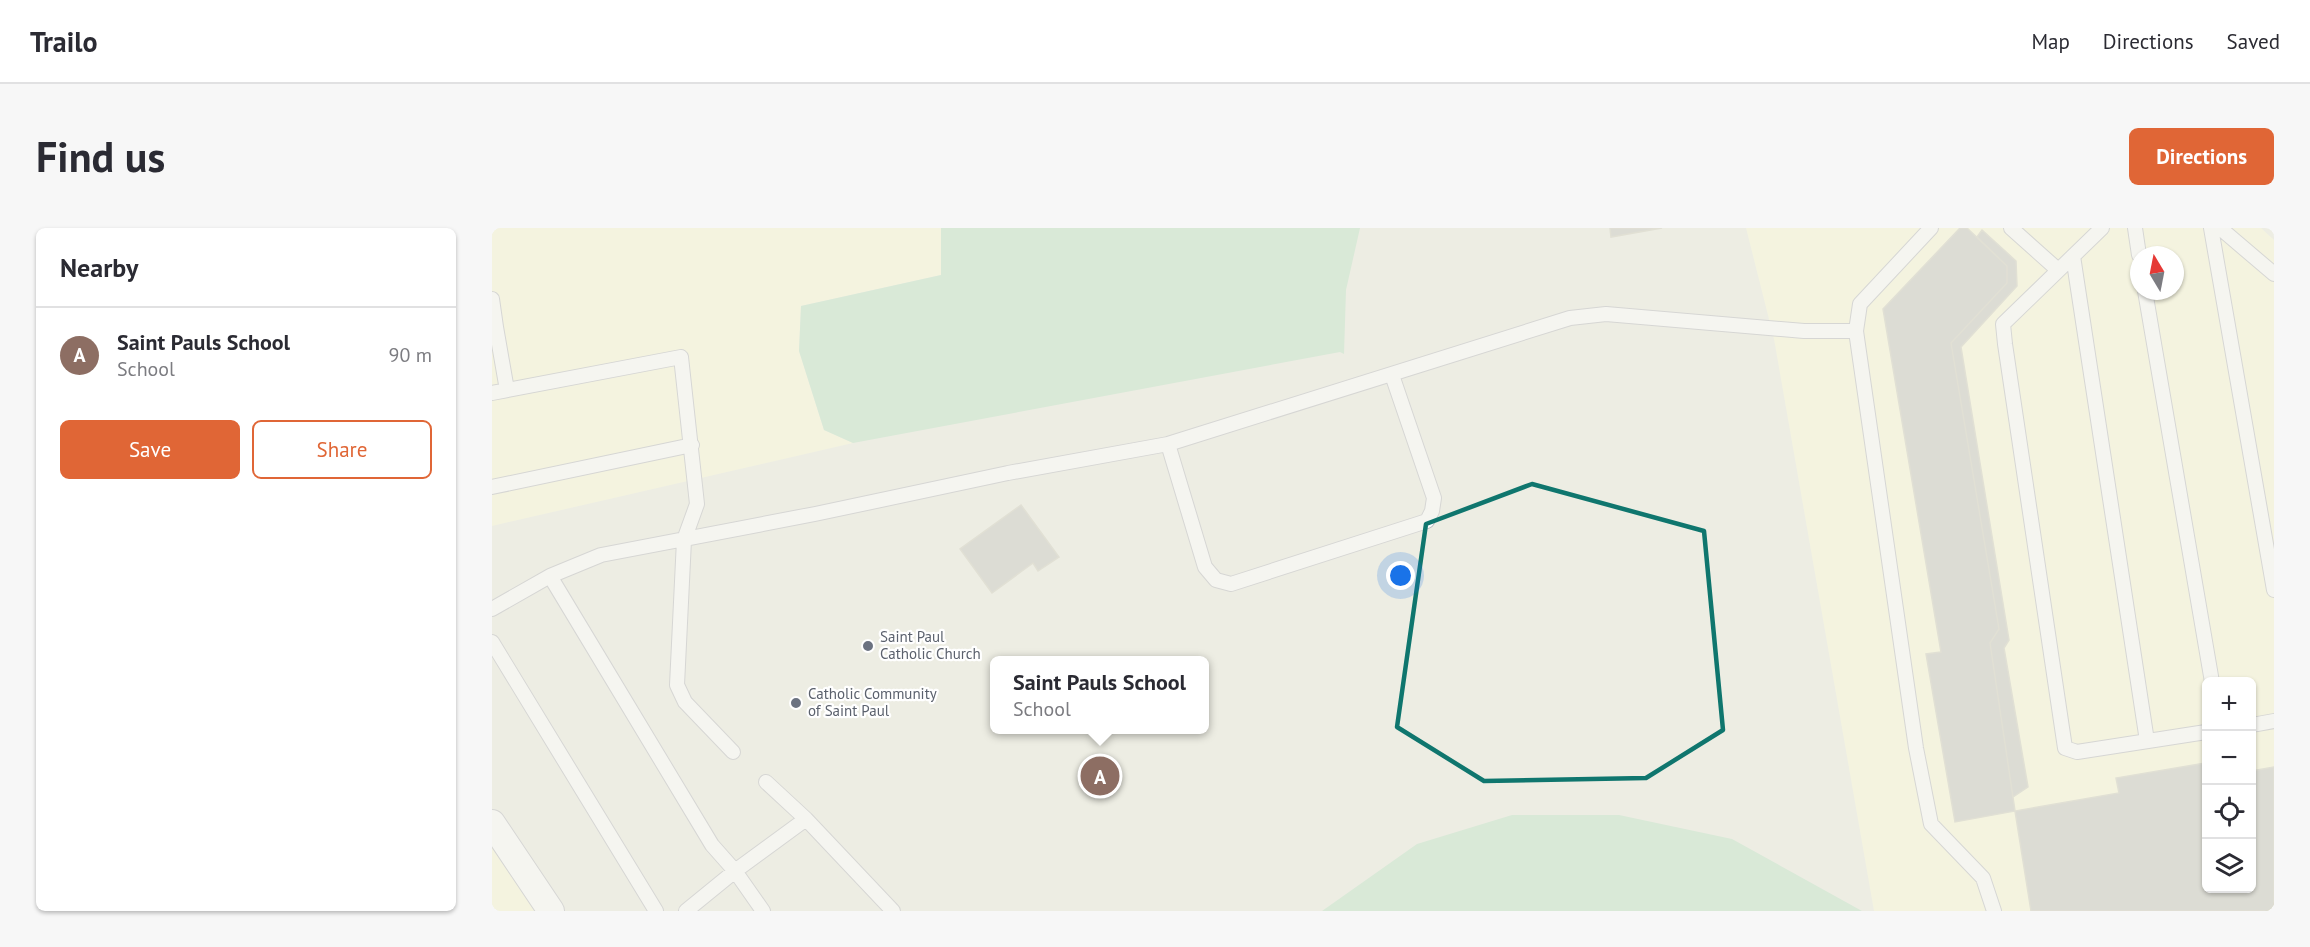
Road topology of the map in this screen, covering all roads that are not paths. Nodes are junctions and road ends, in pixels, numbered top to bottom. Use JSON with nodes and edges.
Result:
{"nodes":[{"id":1,"x":1931,"y":228,"type":"edge"},
{"id":2,"x":2011,"y":228,"type":"edge"},
{"id":3,"x":2102,"y":228,"type":"edge"},
{"id":4,"x":2135,"y":228,"type":"edge"},
{"id":5,"x":2211,"y":228,"type":"edge"},
{"id":6,"x":2220,"y":228,"type":"edge"},
{"id":7,"x":2138,"y":246,"type":"edge"},
{"id":8,"x":2073,"y":256,"type":"junction"},
{"id":9,"x":2058,"y":270,"type":"junction"},
{"id":10,"x":2274,"y":274,"type":"edge"},
{"id":11,"x":492,"y":299,"type":"edge"},
{"id":12,"x":2147,"y":300,"type":"edge"},
{"id":13,"x":494,"y":327,"type":"edge"},
{"id":14,"x":1856,"y":331,"type":"junction"},
{"id":15,"x":1392,"y":375,"type":"junction"},
{"id":16,"x":507,"y":390,"type":"junction"},
{"id":17,"x":492,"y":393,"type":"edge"},
{"id":18,"x":1168,"y":444,"type":"junction"},
{"id":19,"x":692,"y":445,"type":"junction"},
{"id":20,"x":492,"y":487,"type":"edge"},
{"id":21,"x":684,"y":540,"type":"junction"},
{"id":22,"x":550,"y":576,"type":"junction"},
{"id":23,"x":2274,"y":590,"type":"edge"},
{"id":24,"x":492,"y":609,"type":"edge"},
{"id":25,"x":492,"y":642,"type":"edge"},
{"id":26,"x":2211,"y":677,"type":"edge"},
{"id":27,"x":2274,"y":722,"type":"edge"},
{"id":28,"x":2256,"y":724,"type":"edge"},
{"id":29,"x":2202,"y":733,"type":"edge"},
{"id":30,"x":2147,"y":741,"type":"junction"},
{"id":31,"x":733,"y":752,"type":"dead end"},
{"id":32,"x":766,"y":782,"type":"dead end"},
{"id":33,"x":806,"y":819,"type":"junction"},
{"id":34,"x":492,"y":823,"type":"edge"},
{"id":35,"x":735,"y":871,"type":"junction"},
{"id":36,"x":551,"y":911,"type":"edge"},
{"id":37,"x":656,"y":911,"type":"edge"},
{"id":38,"x":686,"y":911,"type":"edge"},
{"id":39,"x":763,"y":911,"type":"edge"},
{"id":40,"x":892,"y":911,"type":"edge"},
{"id":41,"x":1994,"y":911,"type":"edge"}],
"edges":[{"from":1,"to":14,"type":"lane"},
{"from":2,"to":9,"type":"lane"},
{"from":3,"to":8,"type":"lane"},
{"from":4,"to":7,"type":"lane"},
{"from":5,"to":23,"type":"lane"},
{"from":6,"to":10,"type":"lane"},
{"from":8,"to":9,"type":"lane"},
{"from":8,"to":30,"type":"lane"},
{"from":9,"to":30,"type":"lane"},
{"from":11,"to":13,"type":"lane"},
{"from":12,"to":26,"type":"lane"},
{"from":13,"to":16,"type":"lane"},
{"from":14,"to":15,"type":"lane"},
{"from":14,"to":41,"type":"lane"},
{"from":15,"to":18,"type":"lane"},
{"from":15,"to":18,"type":"lane"},
{"from":16,"to":17,"type":"lane"},
{"from":16,"to":19,"type":"lane"},
{"from":18,"to":21,"type":"lane"},
{"from":19,"to":20,"type":"lane"},
{"from":19,"to":21,"type":"lane"},
{"from":21,"to":22,"type":"lane"},
{"from":21,"to":31,"type":"lane"},
{"from":22,"to":24,"type":"lane"},
{"from":22,"to":35,"type":"lane"},
{"from":25,"to":37,"type":"lane"},
{"from":27,"to":28,"type":"lane"},
{"from":29,"to":30,"type":"lane"},
{"from":32,"to":33,"type":"lane"},
{"from":33,"to":35,"type":"lane"},
{"from":33,"to":40,"type":"lane"},
{"from":34,"to":36,"type":"street"},
{"from":35,"to":38,"type":"lane"},
{"from":35,"to":39,"type":"lane"}]}
